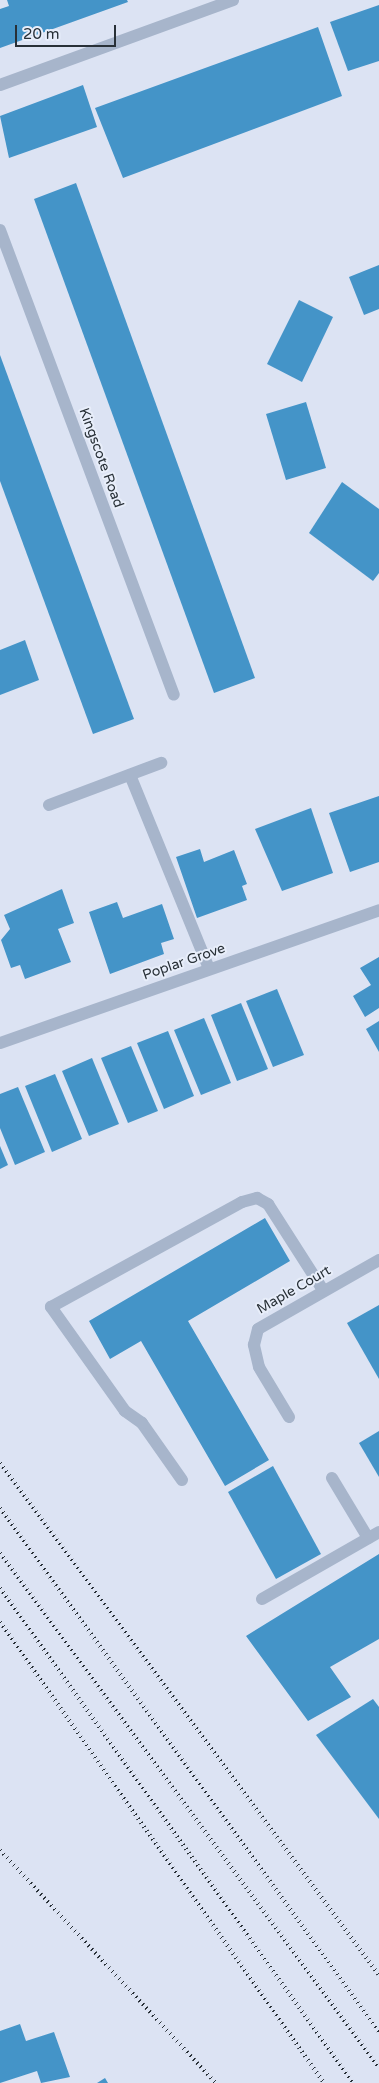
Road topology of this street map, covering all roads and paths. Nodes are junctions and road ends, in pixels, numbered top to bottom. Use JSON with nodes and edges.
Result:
{"nodes":[{"id":1,"x":233,"y":0,"type":"edge"},
{"id":2,"x":0,"y":85,"type":"edge"},
{"id":3,"x":0,"y":230,"type":"edge"},
{"id":4,"x":174,"y":696,"type":"dead end"},
{"id":5,"x":161,"y":763,"type":"dead end"},
{"id":6,"x":130,"y":775,"type":"junction"},
{"id":7,"x":49,"y":805,"type":"dead end"},
{"id":8,"x":379,"y":910,"type":"edge"},
{"id":9,"x":209,"y":968,"type":"junction"},
{"id":10,"x":0,"y":1043,"type":"edge"},
{"id":11,"x":379,"y":1260,"type":"edge"},
{"id":12,"x":323,"y":1290,"type":"junction"},
{"id":13,"x":288,"y":1417,"type":"dead end"},
{"id":14,"x":332,"y":1478,"type":"dead end"},
{"id":15,"x":182,"y":1480,"type":"dead end"},
{"id":16,"x":373,"y":1535,"type":"edge"},
{"id":17,"x":262,"y":1599,"type":"dead end"}],
"edges":[{"from":1,"to":2,"type":"street"},
{"from":3,"to":4,"type":"street","name":"Kingscote Road"},
{"from":5,"to":6,"type":"street"},
{"from":6,"to":7,"type":"street"},
{"from":6,"to":9,"type":"street"},
{"from":8,"to":9,"type":"street","name":"Poplar Grove"},
{"from":9,"to":10,"type":"street","name":"Poplar Grove"},
{"from":11,"to":12,"type":"street","name":"Maple Court"},
{"from":12,"to":13,"type":"street","name":"Maple Court"},
{"from":12,"to":15,"type":"street"},
{"from":14,"to":16,"type":"street"},
{"from":16,"to":17,"type":"street"}]}
